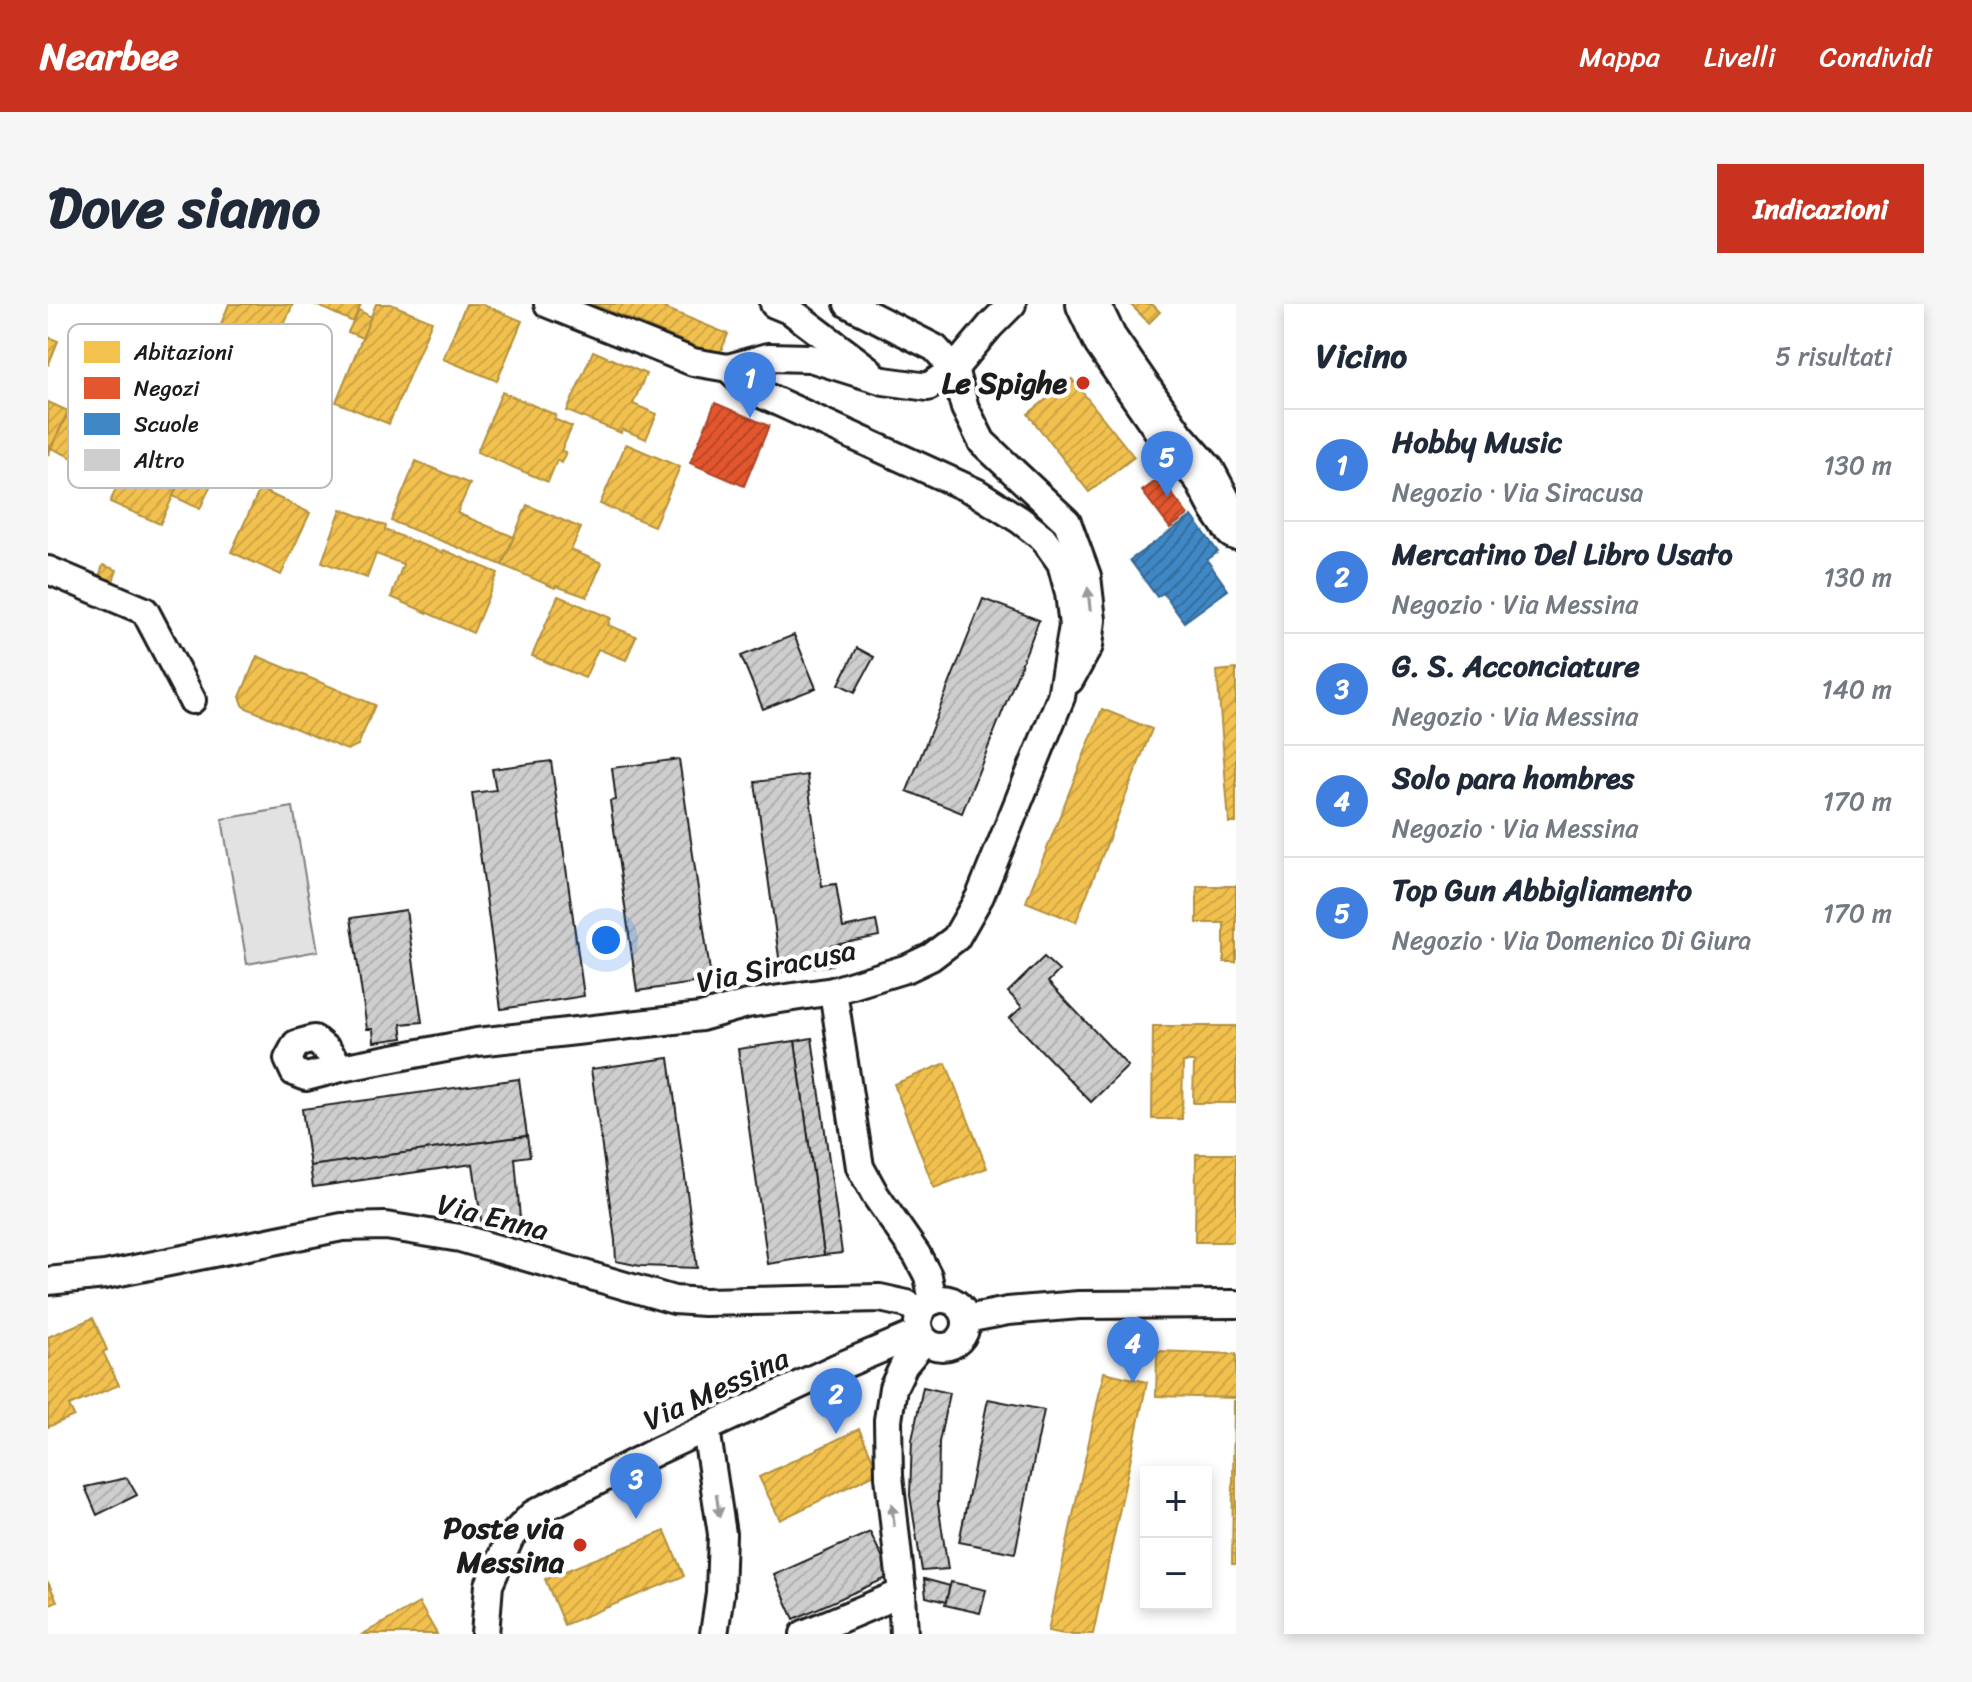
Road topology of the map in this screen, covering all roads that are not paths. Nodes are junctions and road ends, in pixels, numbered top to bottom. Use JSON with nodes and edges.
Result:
{"nodes":[{"id":1,"x":548,"y":304,"type":"edge"},
{"id":2,"x":774,"y":304,"type":"edge"},
{"id":3,"x":848,"y":304,"type":"edge"},
{"id":4,"x":984,"y":304,"type":"edge"},
{"id":5,"x":1012,"y":304,"type":"edge"},
{"id":6,"x":1088,"y":304,"type":"edge"},
{"id":7,"x":728,"y":368,"type":"junction"},
{"id":8,"x":954,"y":369,"type":"junction"},
{"id":9,"x":884,"y":381,"type":"junction"},
{"id":10,"x":1220,"y":482,"type":"edge"},
{"id":11,"x":1236,"y":528,"type":"edge"},
{"id":12,"x":48,"y":570,"type":"edge"},
{"id":13,"x":1061,"y":697,"type":"junction"},
{"id":14,"x":192,"y":700,"type":"dead end"},
{"id":15,"x":833,"y":991,"type":"junction"},
{"id":16,"x":341,"y":1068,"type":"dead end"},
{"id":17,"x":48,"y":1281,"type":"edge"},
{"id":18,"x":1236,"y":1304,"type":"edge"},
{"id":19,"x":966,"y":1319,"type":"junction"},
{"id":20,"x":925,"y":1322,"type":"junction"},
{"id":21,"x":706,"y":1429,"type":"junction"},
{"id":22,"x":902,"y":1593,"type":"junction"},
{"id":23,"x":485,"y":1634,"type":"edge"},
{"id":24,"x":714,"y":1634,"type":"edge"},
{"id":25,"x":804,"y":1634,"type":"edge"},
{"id":26,"x":904,"y":1634,"type":"edge"}],
"edges":[{"from":1,"to":7,"type":"street"},
{"from":2,"to":9,"type":"street"},
{"from":3,"to":8,"type":"street"},
{"from":4,"to":8,"type":"street"},
{"from":5,"to":8,"type":"street"},
{"from":6,"to":10,"type":"main road"},
{"from":7,"to":9,"type":"street"},
{"from":7,"to":13,"type":"street","name":"Via Siracusa"},
{"from":8,"to":9,"type":"street"},
{"from":13,"to":8,"type":"street","name":"Via Siracusa","one_way":true},
{"from":10,"to":11,"type":"main road"},
{"from":12,"to":14,"type":"street"},
{"from":13,"to":15,"type":"street","name":"Via Siracusa"},
{"from":15,"to":16,"type":"street","name":"Via Siracusa"},
{"from":15,"to":20,"type":"street"},
{"from":17,"to":20,"type":"street","name":"Via Enna"},
{"from":18,"to":19,"type":"street"},
{"from":19,"to":20,"type":"street"},
{"from":19,"to":20,"type":"street"},
{"from":20,"to":21,"type":"street","name":"Via Messina"},
{"from":22,"to":20,"type":"street","one_way":true},
{"from":21,"to":23,"type":"street","name":"Via Messina"},
{"from":21,"to":24,"type":"street","one_way":true},
{"from":22,"to":25,"type":"street"},
{"from":22,"to":26,"type":"street"}]}
